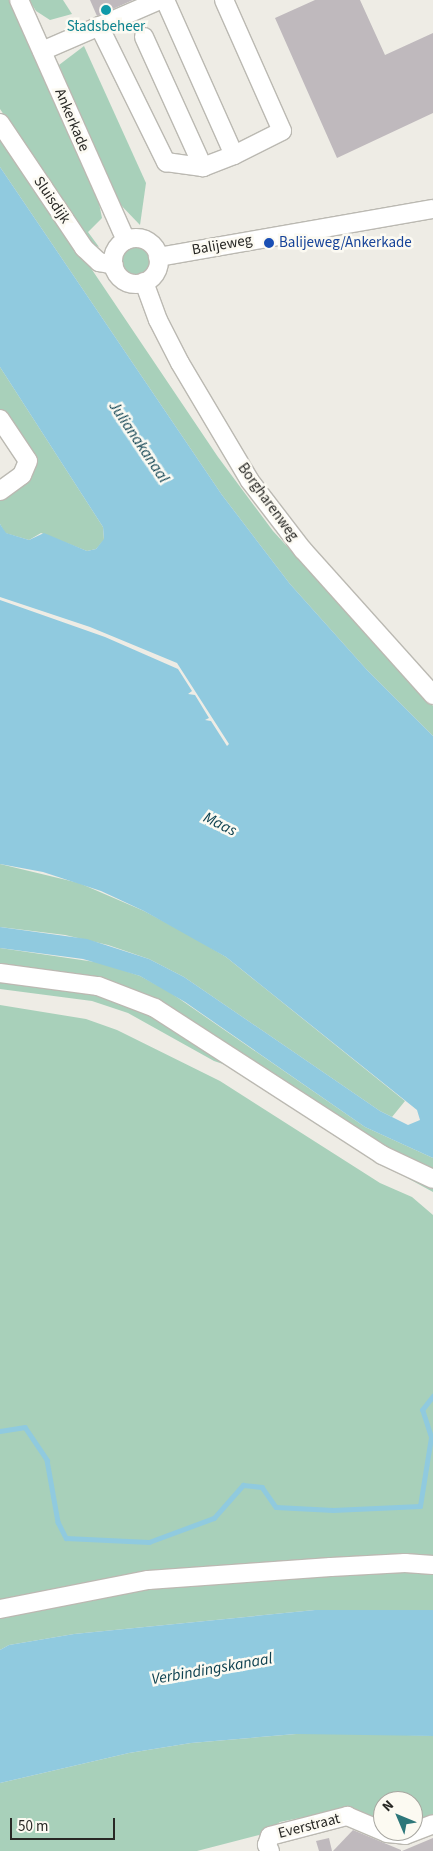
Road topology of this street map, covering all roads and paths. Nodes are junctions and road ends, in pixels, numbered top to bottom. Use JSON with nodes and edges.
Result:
{"nodes":[{"id":1,"x":19,"y":0,"type":"edge"},
{"id":2,"x":160,"y":0,"type":"edge"},
{"id":3,"x":166,"y":0,"type":"edge"},
{"id":4,"x":224,"y":0,"type":"edge"},
{"id":5,"x":99,"y":26,"type":"junction"},
{"id":6,"x":144,"y":37,"type":"dead end"},
{"id":7,"x":42,"y":51,"type":"junction"},
{"id":8,"x":0,"y":123,"type":"edge"},
{"id":9,"x":234,"y":155,"type":"junction"},
{"id":10,"x":203,"y":167,"type":"junction"},
{"id":11,"x":433,"y":209,"type":"edge"},
{"id":12,"x":126,"y":240,"type":"junction"},
{"id":13,"x":158,"y":257,"type":"junction"},
{"id":14,"x":114,"y":265,"type":"junction"},
{"id":15,"x":144,"y":282,"type":"junction"},
{"id":16,"x":0,"y":420,"type":"edge"},
{"id":17,"x":0,"y":490,"type":"edge"},
{"id":18,"x":433,"y":695,"type":"edge"},
{"id":19,"x":0,"y":973,"type":"edge"},
{"id":20,"x":433,"y":1179,"type":"edge"},
{"id":21,"x":433,"y":1565,"type":"edge"},
{"id":22,"x":0,"y":1609,"type":"edge"},
{"id":23,"x":433,"y":1824,"type":"edge"},
{"id":24,"x":270,"y":1843,"type":"edge"}],
"edges":[{"from":1,"to":7,"type":"street","name":"Ankerkade"},
{"from":2,"to":5,"type":"street"},
{"from":3,"to":9,"type":"street"},
{"from":4,"to":9,"type":"street"},
{"from":5,"to":7,"type":"street"},
{"from":5,"to":10,"type":"street"},
{"from":6,"to":10,"type":"street"},
{"from":7,"to":12,"type":"street","name":"Ankerkade"},
{"from":8,"to":14,"type":"street","name":"Sluisdijk"},
{"from":9,"to":10,"type":"street"},
{"from":11,"to":13,"type":"street","name":"Balijeweg"},
{"from":12,"to":13,"type":"street"},
{"from":12,"to":14,"type":"street"},
{"from":13,"to":15,"type":"street"},
{"from":14,"to":15,"type":"street"},
{"from":15,"to":18,"type":"street","name":"Borgharenweg"},
{"from":16,"to":17,"type":"street"},
{"from":19,"to":20,"type":"street"},
{"from":21,"to":22,"type":"street"},
{"from":23,"to":24,"type":"street","name":"Everstraat"}]}
